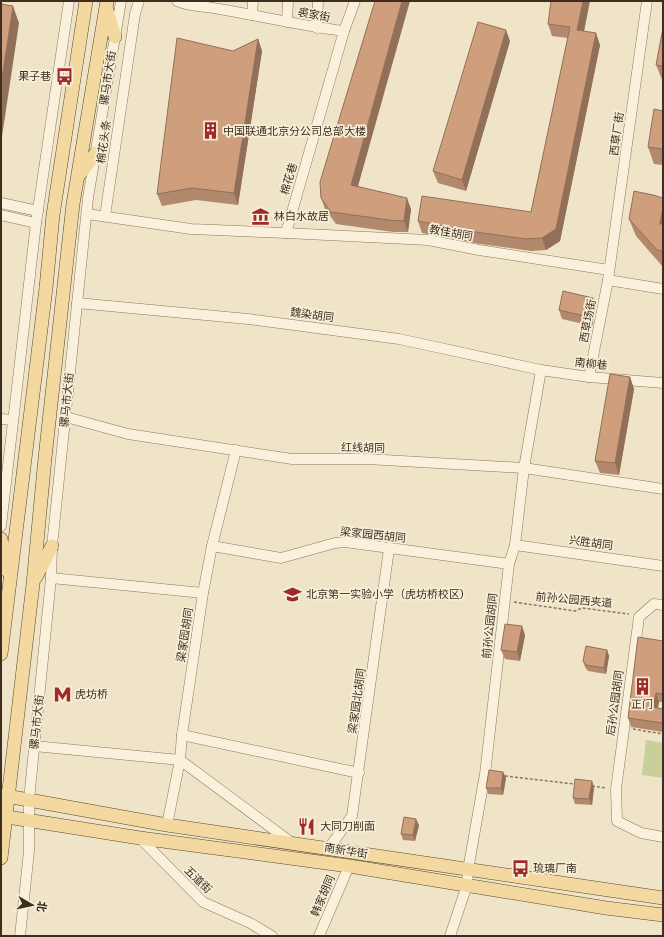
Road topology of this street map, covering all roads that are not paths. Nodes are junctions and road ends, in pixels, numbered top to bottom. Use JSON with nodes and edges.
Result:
{"nodes":[{"id":1,"x":69,"y":1,"type":"edge"},
{"id":2,"x":86,"y":1,"type":"edge"},
{"id":3,"x":121,"y":1,"type":"edge"},
{"id":4,"x":139,"y":1,"type":"edge"},
{"id":5,"x":253,"y":1,"type":"edge"},
{"id":6,"x":288,"y":1,"type":"edge"},
{"id":7,"x":318,"y":1,"type":"edge"},
{"id":8,"x":355,"y":1,"type":"edge"},
{"id":9,"x":648,"y":1,"type":"edge"},
{"id":10,"x":181,"y":3,"type":"edge"},
{"id":11,"x":106,"y":4,"type":"edge"},
{"id":12,"x":218,"y":5,"type":"edge"},
{"id":13,"x":252,"y":15,"type":"junction"},
{"id":14,"x":288,"y":22,"type":"junction"},
{"id":15,"x":317,"y":28,"type":"junction"},
{"id":16,"x":344,"y":31,"type":"junction"},
{"id":17,"x":115,"y":38,"type":"junction"},
{"id":18,"x":96,"y":153,"type":"junction"},
{"id":19,"x":78,"y":176,"type":"junction"},
{"id":20,"x":1,"y":203,"type":"edge"},
{"id":21,"x":38,"y":210,"type":"junction"},
{"id":22,"x":87,"y":214,"type":"junction"},
{"id":23,"x":1,"y":215,"type":"edge"},
{"id":24,"x":105,"y":216,"type":"junction"},
{"id":25,"x":36,"y":222,"type":"junction"},
{"id":26,"x":286,"y":233,"type":"junction"},
{"id":27,"x":609,"y":270,"type":"junction"},
{"id":28,"x":608,"y":280,"type":"junction"},
{"id":29,"x":663,"y":289,"type":"edge"},
{"id":30,"x":77,"y":303,"type":"junction"},
{"id":31,"x":541,"y":370,"type":"junction"},
{"id":32,"x":590,"y":377,"type":"junction"},
{"id":33,"x":663,"y":383,"type":"edge"},
{"id":34,"x":66,"y":416,"type":"junction"},
{"id":35,"x":1,"y":419,"type":"edge"},
{"id":36,"x":12,"y":420,"type":"junction"},
{"id":37,"x":236,"y":450,"type":"junction"},
{"id":38,"x":524,"y":468,"type":"junction"},
{"id":39,"x":663,"y":489,"type":"edge"},
{"id":40,"x":1,"y":526,"type":"edge"},
{"id":41,"x":1,"y":539,"type":"edge"},
{"id":42,"x":515,"y":545,"type":"junction"},
{"id":43,"x":52,"y":546,"type":"junction"},
{"id":44,"x":212,"y":546,"type":"junction"},
{"id":45,"x":389,"y":549,"type":"junction"},
{"id":46,"x":509,"y":564,"type":"junction"},
{"id":47,"x":663,"y":566,"type":"edge"},
{"id":48,"x":51,"y":578,"type":"junction"},
{"id":49,"x":33,"y":584,"type":"junction"},
{"id":50,"x":9,"y":586,"type":"junction"},
{"id":51,"x":203,"y":593,"type":"junction"},
{"id":52,"x":663,"y":605,"type":"edge"},
{"id":53,"x":1,"y":654,"type":"edge"},
{"id":54,"x":182,"y":735,"type":"junction"},
{"id":55,"x":34,"y":746,"type":"junction"},
{"id":56,"x":180,"y":760,"type":"junction"},
{"id":57,"x":359,"y":773,"type":"junction"},
{"id":58,"x":4,"y":796,"type":"edge"},
{"id":59,"x":29,"y":800,"type":"junction"},
{"id":60,"x":4,"y":817,"type":"edge"},
{"id":61,"x":29,"y":820,"type":"junction"},
{"id":62,"x":167,"y":825,"type":"junction"},
{"id":63,"x":663,"y":837,"type":"edge"},
{"id":64,"x":140,"y":838,"type":"junction"},
{"id":65,"x":292,"y":843,"type":"junction"},
{"id":66,"x":329,"y":848,"type":"junction"},
{"id":67,"x":1,"y":858,"type":"edge"},
{"id":68,"x":349,"y":866,"type":"junction"},
{"id":69,"x":468,"y":870,"type":"junction"},
{"id":70,"x":467,"y":885,"type":"junction"},
{"id":71,"x":663,"y":898,"type":"edge"},
{"id":72,"x":663,"y":915,"type":"edge"},
{"id":73,"x":20,"y":936,"type":"edge"},
{"id":74,"x":272,"y":936,"type":"edge"},
{"id":75,"x":319,"y":936,"type":"edge"},
{"id":76,"x":450,"y":936,"type":"edge"}],
"edges":[{"from":1,"to":21,"type":"street"},
{"from":2,"to":50,"type":"main road"},
{"from":3,"to":17,"type":"street","name":"骡马市大街"},
{"from":4,"to":24,"type":"street","name":"棉花头条"},
{"from":5,"to":13,"type":"street"},
{"from":6,"to":14,"type":"street"},
{"from":7,"to":15,"type":"street"},
{"from":8,"to":16,"type":"street","name":"棉花巷"},
{"from":9,"to":27,"type":"street","name":"西草厂街"},
{"from":10,"to":12,"type":"street","name":"裘家街"},
{"from":11,"to":17,"type":"main road"},
{"from":11,"to":19,"type":"main road","name":"骡马市大街"},
{"from":12,"to":13,"type":"street","name":"裘家街"},
{"from":13,"to":14,"type":"street","name":"裘家街"},
{"from":14,"to":15,"type":"street","name":"裘家街"},
{"from":15,"to":16,"type":"street","name":"裘家街"},
{"from":16,"to":26,"type":"street","name":"棉花巷"},
{"from":17,"to":18,"type":"street","name":"骡马市大街"},
{"from":18,"to":19,"type":"main road"},
{"from":18,"to":22,"type":"street","name":"骡马市大街"},
{"from":19,"to":49,"type":"main road","name":"骡马市大街"},
{"from":20,"to":21,"type":"street"},
{"from":21,"to":25,"type":"street"},
{"from":22,"to":24,"type":"street"},
{"from":22,"to":30,"type":"street","name":"骡马市大街"},
{"from":23,"to":25,"type":"street"},
{"from":24,"to":26,"type":"street"},
{"from":25,"to":36,"type":"street"},
{"from":26,"to":27,"type":"street","name":"教佳胡同"},
{"from":27,"to":28,"type":"street","name":"西草场街"},
{"from":28,"to":29,"type":"street"},
{"from":28,"to":32,"type":"street","name":"西草场街"},
{"from":30,"to":31,"type":"street","name":"魏染胡同"},
{"from":30,"to":34,"type":"street","name":"骡马市大街"},
{"from":31,"to":32,"type":"street","name":"南柳巷"},
{"from":31,"to":38,"type":"street","name":"前孙公园胡同"},
{"from":32,"to":33,"type":"street","name":"南柳巷"},
{"from":34,"to":37,"type":"street","name":"红线胡同"},
{"from":34,"to":43,"type":"street","name":"骡马市大街"},
{"from":35,"to":36,"type":"street"},
{"from":36,"to":40,"type":"street"},
{"from":37,"to":38,"type":"street","name":"红线胡同"},
{"from":37,"to":44,"type":"street","name":"梁家园胡同"},
{"from":38,"to":39,"type":"street","name":"红线胡同"},
{"from":38,"to":42,"type":"street","name":"前孙公园胡同"},
{"from":41,"to":50,"type":"main road"},
{"from":42,"to":46,"type":"street","name":"前孙公园胡同"},
{"from":42,"to":47,"type":"street","name":"兴胜胡同"},
{"from":43,"to":48,"type":"street","name":"骡马市大街"},
{"from":43,"to":49,"type":"main road"},
{"from":44,"to":45,"type":"street","name":"梁家园西胡同"},
{"from":44,"to":51,"type":"street","name":"梁家园胡同"},
{"from":45,"to":46,"type":"street","name":"梁家园西胡同"},
{"from":45,"to":57,"type":"street","name":"梁家园北胡同"},
{"from":46,"to":69,"type":"street","name":"前孙公园胡同"},
{"from":48,"to":51,"type":"street"},
{"from":48,"to":55,"type":"street","name":"骡马市大街"},
{"from":49,"to":58,"type":"main road","name":"骡马市大街"},
{"from":50,"to":53,"type":"main road"},
{"from":51,"to":54,"type":"street","name":"梁家园胡同"},
{"from":52,"to":63,"type":"street","name":"后孙公园胡同"},
{"from":54,"to":56,"type":"street","name":"梁家园胡同"},
{"from":54,"to":57,"type":"street"},
{"from":55,"to":56,"type":"street"},
{"from":55,"to":59,"type":"street","name":"骡马市大街"},
{"from":56,"to":62,"type":"street","name":"梁家园胡同"},
{"from":56,"to":65,"type":"street"},
{"from":57,"to":66,"type":"street","name":"梁家园北胡同"},
{"from":58,"to":59,"type":"main road","name":"南新华街"},
{"from":58,"to":60,"type":"main road","name":"骡马市大街"},
{"from":59,"to":61,"type":"street","name":"骡马市大街"},
{"from":59,"to":62,"type":"main road","name":"南新华街"},
{"from":60,"to":61,"type":"main road","name":"南新华街"},
{"from":60,"to":67,"type":"main road","name":"骡马市大街"},
{"from":61,"to":64,"type":"main road","name":"南新华街"},
{"from":61,"to":73,"type":"street","name":"骡马市大街"},
{"from":62,"to":65,"type":"main road","name":"南新华街"},
{"from":64,"to":68,"type":"main road","name":"南新华街"},
{"from":64,"to":74,"type":"street","name":"五道街"},
{"from":65,"to":66,"type":"main road","name":"南新华街"},
{"from":66,"to":69,"type":"main road","name":"南新华街"},
{"from":68,"to":70,"type":"main road","name":"南新华街"},
{"from":68,"to":75,"type":"street","name":"韩家胡同"},
{"from":69,"to":70,"type":"street","name":"前孙公园胡同"},
{"from":69,"to":71,"type":"main road","name":"南新华街"},
{"from":70,"to":72,"type":"main road","name":"南新华街"},
{"from":70,"to":76,"type":"street","name":"前孙公园胡同"}]}
